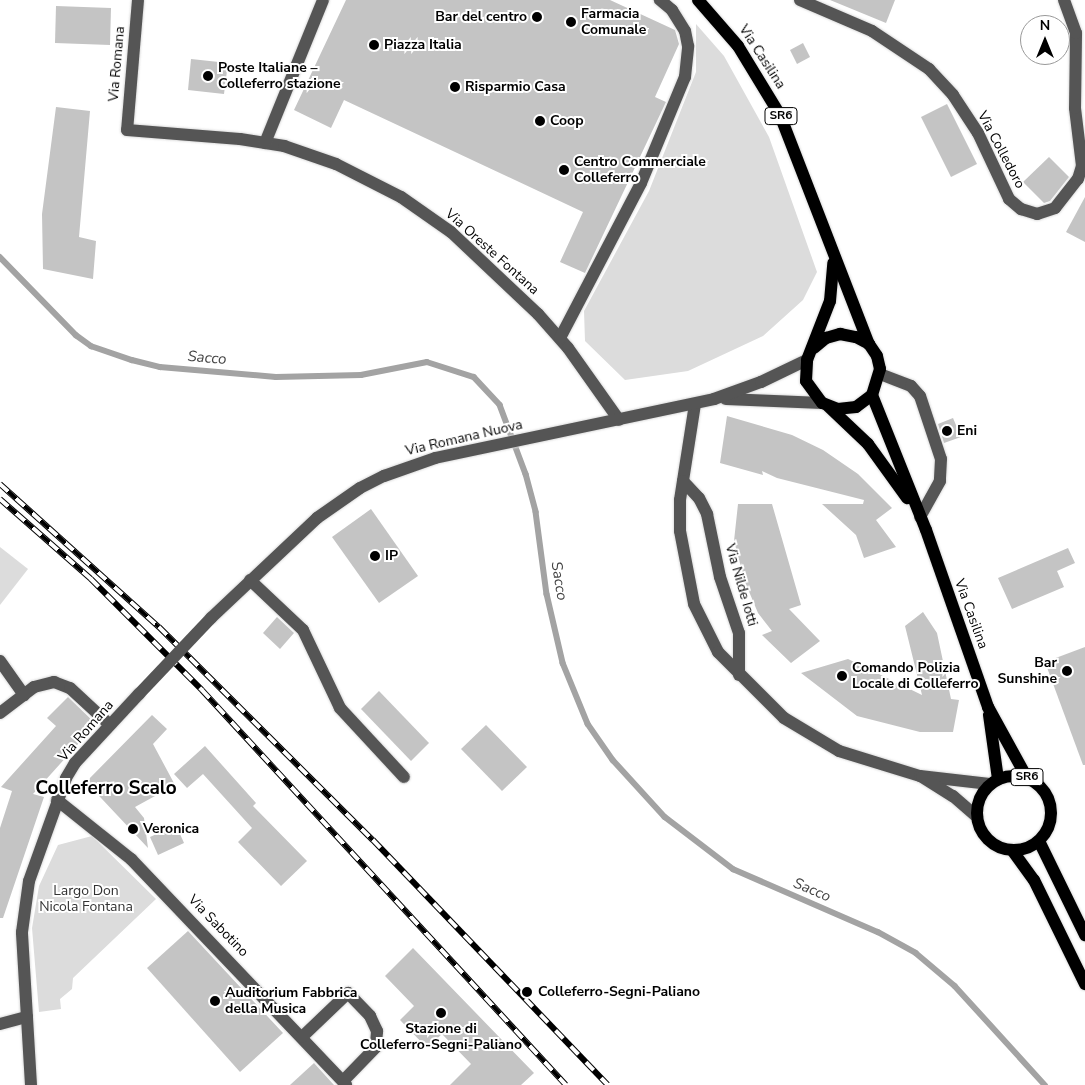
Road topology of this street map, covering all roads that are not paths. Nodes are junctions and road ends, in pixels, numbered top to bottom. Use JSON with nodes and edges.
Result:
{"nodes":[{"id":1,"x":138,"y":0,"type":"edge"},
{"id":2,"x":323,"y":0,"type":"edge"},
{"id":3,"x":660,"y":0,"type":"edge"},
{"id":4,"x":698,"y":0,"type":"edge"},
{"id":5,"x":800,"y":0,"type":"edge"},
{"id":6,"x":1064,"y":0,"type":"edge"},
{"id":7,"x":1080,"y":32,"type":"edge"},
{"id":8,"x":127,"y":130,"type":"joint"},
{"id":9,"x":265,"y":143,"type":"junction"},
{"id":10,"x":832,"y":250,"type":"junction"},
{"id":11,"x":560,"y":338,"type":"junction"},
{"id":12,"x":869,"y":344,"type":"junction"},
{"id":13,"x":814,"y":348,"type":"junction"},
{"id":14,"x":807,"y":360,"type":"junction"},
{"id":15,"x":880,"y":374,"type":"junction"},
{"id":16,"x":872,"y":394,"type":"junction"},
{"id":17,"x":714,"y":399,"type":"junction"},
{"id":18,"x":695,"y":404,"type":"junction"},
{"id":19,"x":824,"y":404,"type":"junction"},
{"id":20,"x":619,"y":420,"type":"junction"},
{"id":21,"x":683,"y":481,"type":"junction"},
{"id":22,"x":920,"y":517,"type":"junction"},
{"id":23,"x":926,"y":530,"type":"junction"},
{"id":24,"x":250,"y":580,"type":"junction"},
{"id":25,"x":211,"y":618,"type":"joint"},
{"id":26,"x":0,"y":661,"type":"edge"},
{"id":27,"x":739,"y":675,"type":"junction"},
{"id":28,"x":24,"y":695,"type":"junction"},
{"id":29,"x":988,"y":707,"type":"junction"},
{"id":30,"x":0,"y":712,"type":"edge"},
{"id":31,"x":110,"y":725,"type":"junction"},
{"id":32,"x":920,"y":776,"type":"junction"},
{"id":33,"x":404,"y":777,"type":"dead end"},
{"id":34,"x":1027,"y":778,"type":"junction"},
{"id":35,"x":994,"y":782,"type":"junction"},
{"id":36,"x":57,"y":800,"type":"junction"},
{"id":37,"x":977,"y":817,"type":"junction"},
{"id":38,"x":1039,"y":841,"type":"junction"},
{"id":39,"x":1012,"y":850,"type":"junction"},
{"id":40,"x":1085,"y":935,"type":"edge"},
{"id":41,"x":1085,"y":984,"type":"edge"},
{"id":42,"x":27,"y":1017,"type":"junction"},
{"id":43,"x":0,"y":1024,"type":"edge"},
{"id":44,"x":302,"y":1037,"type":"junction"},
{"id":45,"x":344,"y":1083,"type":"edge"},
{"id":46,"x":31,"y":1085,"type":"edge"}],
"edges":[{"from":1,"to":8,"type":"street","name":"Via Romana"},
{"from":2,"to":9,"type":"street"},
{"from":3,"to":11,"type":"street"},
{"from":4,"to":10,"type":"main road","name":"Via Casilina","number":"SR6"},
{"from":5,"to":7,"type":"street","name":"Via Colledoro"},
{"from":6,"to":7,"type":"street","name":"Via Colledoro"},
{"from":8,"to":9,"type":"street","name":"Via Oreste Fontana"},
{"from":9,"to":11,"type":"street","name":"Via Oreste Fontana"},
{"from":10,"to":12,"type":"main road","name":"Via Casilina","number":"SR6"},
{"from":10,"to":13,"type":"main road","name":"Via Casilina","number":"SR6"},
{"from":11,"to":20,"type":"street","name":"Via Oreste Fontana"},
{"from":12,"to":13,"type":"main road","name":"Via Casilina"},
{"from":12,"to":15,"type":"main road","name":"Via Casilina","number":"SR6"},
{"from":13,"to":14,"type":"main road","name":"Via Casilina","number":"SR6"},
{"from":14,"to":17,"type":"street","name":"Via Romana Nuova"},
{"from":14,"to":19,"type":"main road","name":"Via Casilina","number":"SR6"},
{"from":15,"to":16,"type":"main road"},
{"from":15,"to":22,"type":"street"},
{"from":16,"to":19,"type":"main road"},
{"from":16,"to":22,"type":"main road","name":"Via Casilina","number":"SR6"},
{"from":17,"to":18,"type":"street","name":"Via Romana Nuova"},
{"from":17,"to":19,"type":"street","name":"Via Romana Nuova"},
{"from":18,"to":20,"type":"street","name":"Via Romana Nuova"},
{"from":18,"to":21,"type":"street"},
{"from":19,"to":23,"type":"main road","name":"Via Casilina","number":"SR6"},
{"from":20,"to":24,"type":"street","name":"Via Romana Nuova"},
{"from":21,"to":27,"type":"street","name":"Via Nilde Iotti"},
{"from":21,"to":27,"type":"street"},
{"from":22,"to":23,"type":"main road","name":"Via Casilina","number":"SR6"},
{"from":23,"to":29,"type":"main road","name":"Via Casilina","number":"SR6"},
{"from":24,"to":25,"type":"street","name":"Via Romana Nuova"},
{"from":24,"to":33,"type":"street"},
{"from":25,"to":31,"type":"street","name":"Via Romana","bridge":true},
{"from":26,"to":28,"type":"street"},
{"from":27,"to":32,"type":"street"},
{"from":28,"to":30,"type":"street"},
{"from":28,"to":31,"type":"street"},
{"from":29,"to":34,"type":"main road","name":"Via Casilina","number":"SR6"},
{"from":29,"to":35,"type":"main road","name":"Via Casilina","number":"SR6"},
{"from":31,"to":36,"type":"street","name":"Via Romana"},
{"from":32,"to":35,"type":"street"},
{"from":32,"to":37,"type":"street"},
{"from":34,"to":35,"type":"main road","number":"SR6"},
{"from":34,"to":38,"type":"main road","name":"Via Casilina","number":"SR6"},
{"from":35,"to":37,"type":"main road","number":"SR6"},
{"from":36,"to":42,"type":"street","name":"Via Romana"},
{"from":36,"to":44,"type":"street","name":"Via Sabotino"},
{"from":37,"to":39,"type":"main road"},
{"from":38,"to":39,"type":"main road"},
{"from":38,"to":40,"type":"main road"},
{"from":39,"to":41,"type":"main road"},
{"from":42,"to":43,"type":"street"},
{"from":42,"to":46,"type":"street","name":"Via Romana"},
{"from":44,"to":45,"type":"street","name":"Via Sabotino"},
{"from":44,"to":45,"type":"street"}]}
